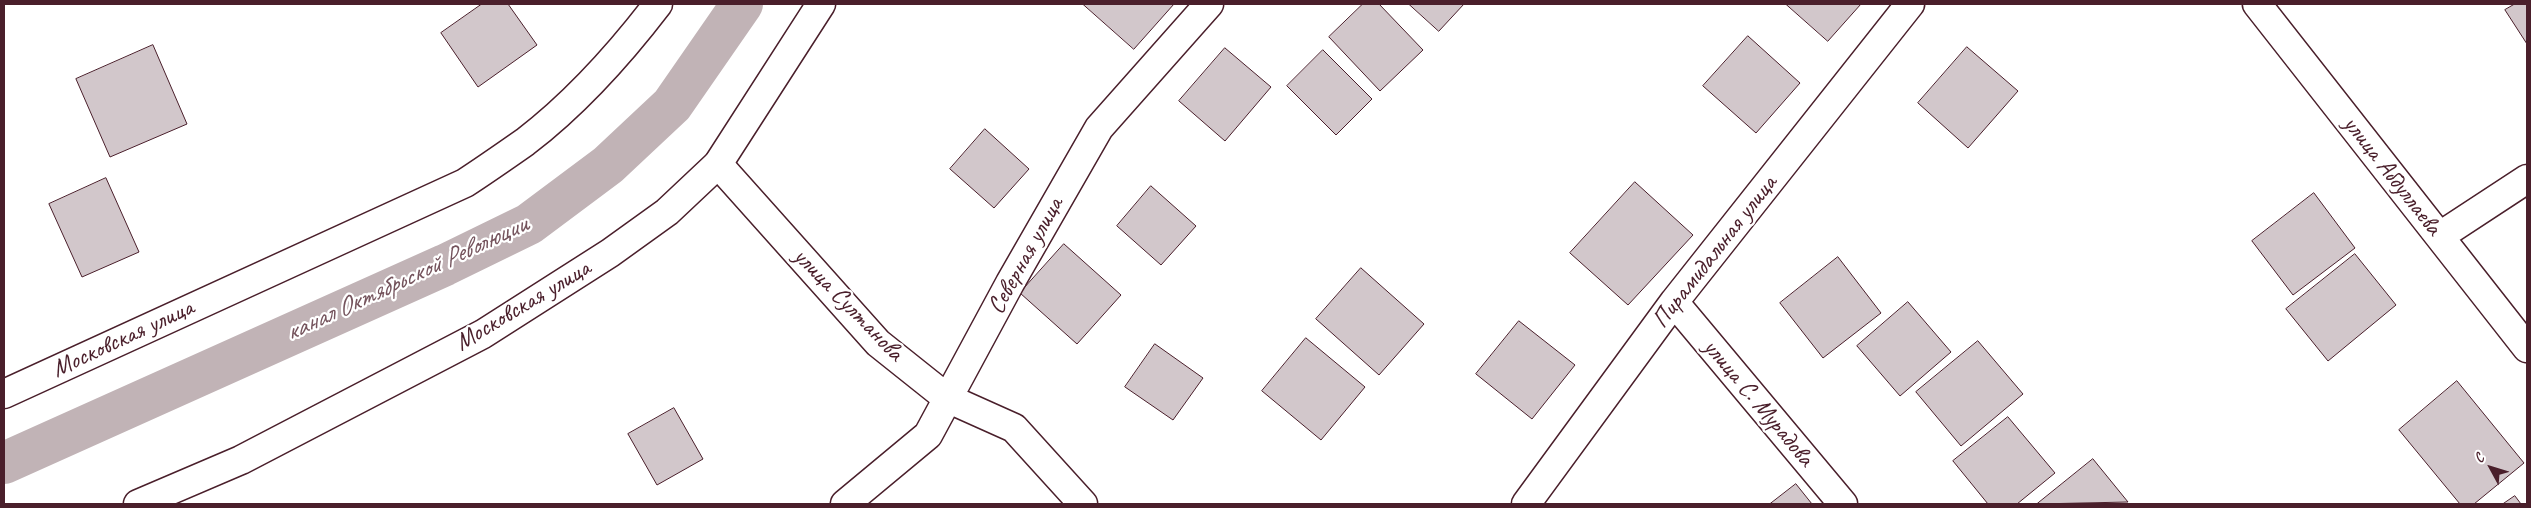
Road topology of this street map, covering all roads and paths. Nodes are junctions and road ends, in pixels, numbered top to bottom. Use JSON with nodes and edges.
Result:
{"nodes":[{"id":1,"x":658,"y":4,"type":"edge"},
{"id":2,"x":821,"y":4,"type":"edge"},
{"id":3,"x":1209,"y":4,"type":"edge"},
{"id":4,"x":1910,"y":4,"type":"edge"},
{"id":5,"x":2257,"y":4,"type":"edge"},
{"id":6,"x":718,"y":164,"type":"junction"},
{"id":7,"x":2527,"y":179,"type":"edge"},
{"id":8,"x":2440,"y":236,"type":"junction"},
{"id":9,"x":1674,"y":302,"type":"junction"},
{"id":10,"x":2527,"y":348,"type":"edge"},
{"id":11,"x":4,"y":394,"type":"edge"},
{"id":12,"x":947,"y":398,"type":"junction"},
{"id":13,"x":138,"y":504,"type":"edge"},
{"id":14,"x":845,"y":504,"type":"edge"},
{"id":15,"x":1083,"y":504,"type":"edge"},
{"id":16,"x":1526,"y":504,"type":"edge"},
{"id":17,"x":1843,"y":504,"type":"edge"}],
"edges":[{"from":1,"to":11,"type":"street","name":"Московская улица"},
{"from":2,"to":6,"type":"street","name":"Московская улица"},
{"from":3,"to":12,"type":"street","name":"Северная улица"},
{"from":4,"to":9,"type":"street","name":"Пирамидальная улица"},
{"from":5,"to":8,"type":"street","name":"улица Абдуллаева"},
{"from":6,"to":12,"type":"street","name":"улица Султанова"},
{"from":6,"to":13,"type":"street","name":"Московская улица"},
{"from":7,"to":8,"type":"street"},
{"from":8,"to":10,"type":"street","name":"улица Абдуллаева"},
{"from":9,"to":16,"type":"street","name":"Пирамидальная улица"},
{"from":9,"to":17,"type":"street","name":"улица С. Мурадова"},
{"from":12,"to":14,"type":"street","name":"Северная улица"},
{"from":12,"to":15,"type":"street","name":"улица Султанова"}]}
